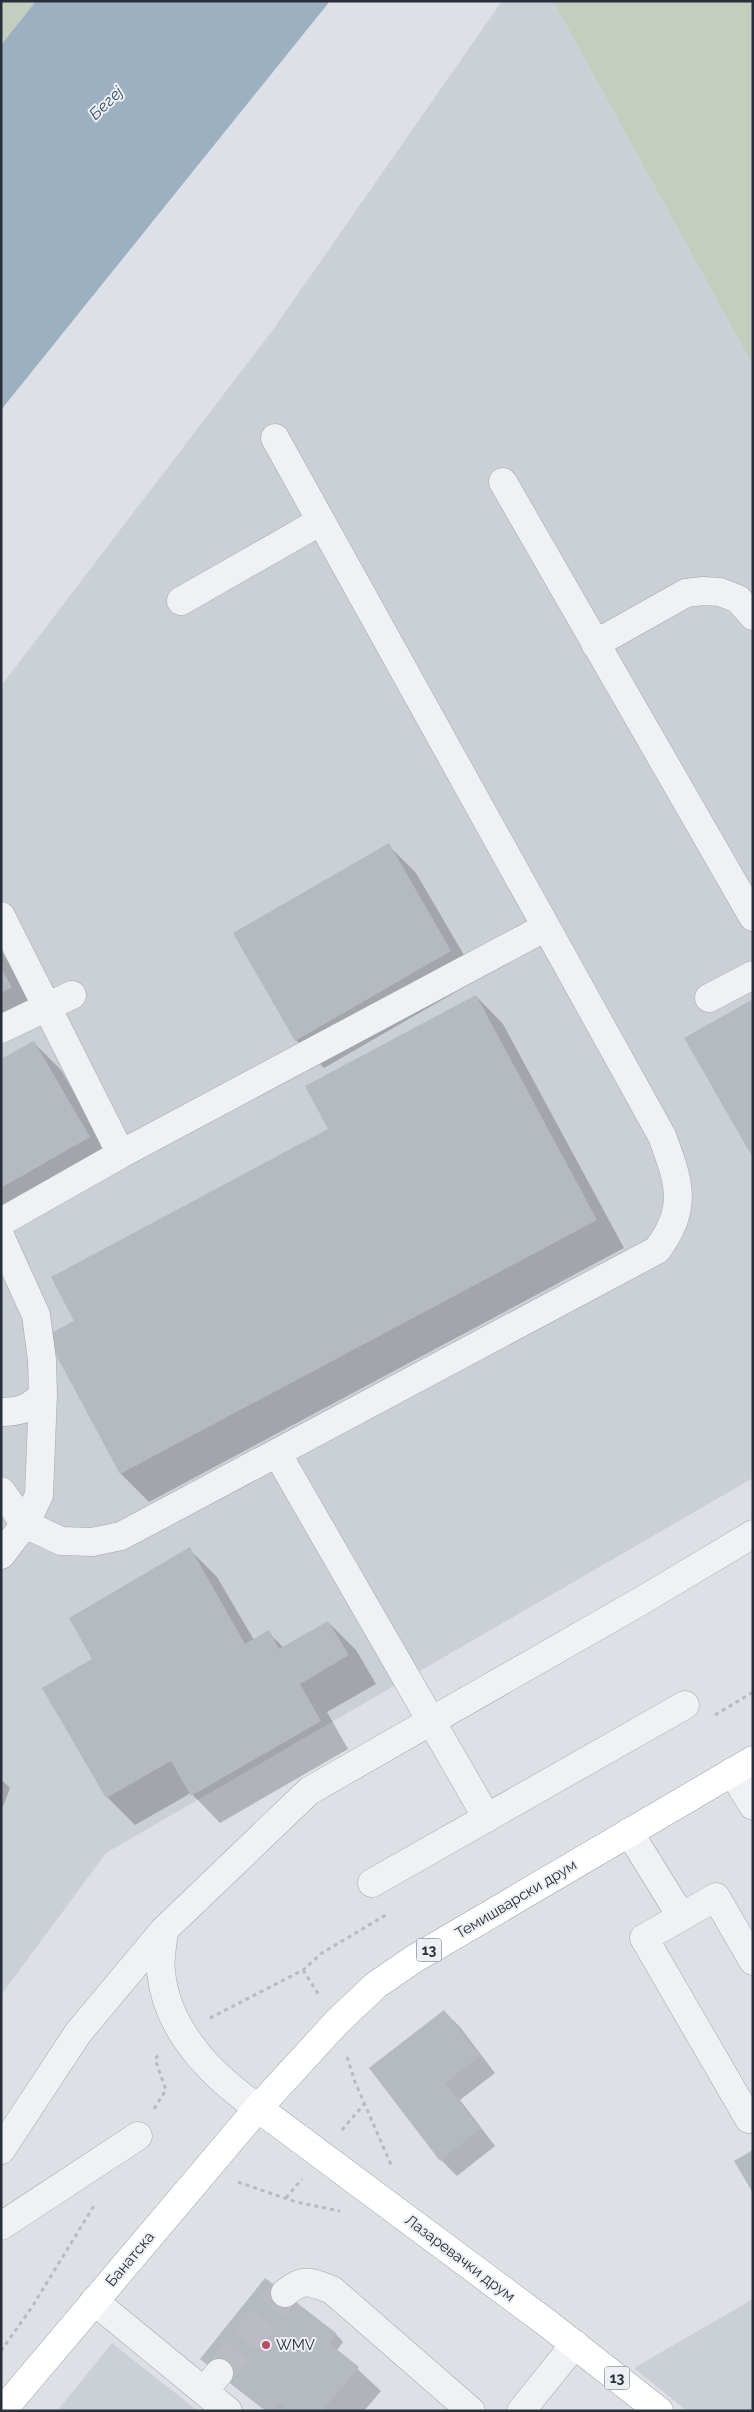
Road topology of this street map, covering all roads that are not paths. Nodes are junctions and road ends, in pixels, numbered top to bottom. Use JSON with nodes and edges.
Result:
{"nodes":[{"id":1,"x":275,"y":438,"type":"dead end"},
{"id":2,"x":503,"y":482,"type":"dead end"},
{"id":3,"x":321,"y":522,"type":"junction"},
{"id":4,"x":182,"y":601,"type":"dead end"},
{"id":5,"x":753,"y":616,"type":"edge"},
{"id":6,"x":596,"y":644,"type":"junction"},
{"id":7,"x":1,"y":916,"type":"edge"},
{"id":8,"x":753,"y":917,"type":"edge"},
{"id":9,"x":546,"y":928,"type":"junction"},
{"id":10,"x":753,"y":975,"type":"edge"},
{"id":11,"x":72,"y":995,"type":"dead end"},
{"id":12,"x":709,"y":998,"type":"dead end"},
{"id":13,"x":47,"y":1006,"type":"junction"},
{"id":14,"x":1,"y":1029,"type":"edge"},
{"id":15,"x":121,"y":1154,"type":"junction"},
{"id":16,"x":1,"y":1222,"type":"edge"},
{"id":17,"x":1,"y":1238,"type":"edge"},
{"id":18,"x":43,"y":1394,"type":"junction"},
{"id":19,"x":1,"y":1412,"type":"edge"},
{"id":20,"x":277,"y":1453,"type":"junction"},
{"id":21,"x":1,"y":1491,"type":"edge"},
{"id":22,"x":25,"y":1524,"type":"junction"},
{"id":23,"x":753,"y":1534,"type":"edge"},
{"id":24,"x":1,"y":1555,"type":"edge"},
{"id":25,"x":685,"y":1705,"type":"dead end"},
{"id":26,"x":431,"y":1722,"type":"junction"},
{"id":27,"x":743,"y":1766,"type":"edge"},
{"id":28,"x":753,"y":1806,"type":"edge"},
{"id":29,"x":487,"y":1818,"type":"junction"},
{"id":30,"x":629,"y":1832,"type":"junction"},
{"id":31,"x":372,"y":1883,"type":"dead end"},
{"id":32,"x":681,"y":1916,"type":"junction"},
{"id":33,"x":164,"y":1930,"type":"junction"},
{"id":34,"x":753,"y":1961,"type":"edge"},
{"id":35,"x":258,"y":2108,"type":"junction"},
{"id":36,"x":753,"y":2116,"type":"edge"},
{"id":37,"x":138,"y":2136,"type":"dead end"},
{"id":38,"x":1,"y":2150,"type":"edge"},
{"id":39,"x":1,"y":2226,"type":"edge"},
{"id":40,"x":285,"y":2293,"type":"tunnel mouth"},
{"id":41,"x":94,"y":2301,"type":"junction"},
{"id":42,"x":575,"y":2344,"type":"junction"},
{"id":43,"x":2,"y":2411,"type":"edge"},
{"id":44,"x":228,"y":2411,"type":"edge"},
{"id":45,"x":471,"y":2411,"type":"edge"},
{"id":46,"x":521,"y":2411,"type":"edge"},
{"id":47,"x":659,"y":2411,"type":"edge"}],
"edges":[{"from":1,"to":3,"type":"lane"},
{"from":2,"to":6,"type":"lane"},
{"from":3,"to":4,"type":"lane"},
{"from":3,"to":9,"type":"lane"},
{"from":5,"to":6,"type":"lane"},
{"from":6,"to":8,"type":"lane"},
{"from":7,"to":13,"type":"lane"},
{"from":9,"to":15,"type":"lane"},
{"from":9,"to":20,"type":"lane"},
{"from":10,"to":12,"type":"lane"},
{"from":11,"to":13,"type":"lane"},
{"from":13,"to":14,"type":"lane"},
{"from":13,"to":15,"type":"lane"},
{"from":15,"to":16,"type":"lane"},
{"from":17,"to":18,"type":"lane"},
{"from":18,"to":19,"type":"lane"},
{"from":18,"to":22,"type":"lane"},
{"from":20,"to":22,"type":"lane"},
{"from":20,"to":26,"type":"lane"},
{"from":21,"to":22,"type":"lane"},
{"from":22,"to":24,"type":"lane"},
{"from":23,"to":26,"type":"lane"},
{"from":25,"to":29,"type":"lane"},
{"from":26,"to":29,"type":"lane"},
{"from":26,"to":33,"type":"lane"},
{"from":27,"to":28,"type":"lane"},
{"from":27,"to":30,"type":"main road","name":"Темишварски друм","number":"13"},
{"from":29,"to":31,"type":"lane"},
{"from":30,"to":32,"type":"lane"},
{"from":30,"to":35,"type":"main road","name":"Темишварски друм","number":"13"},
{"from":32,"to":34,"type":"lane"},
{"from":32,"to":36,"type":"lane"},
{"from":33,"to":35,"type":"lane"},
{"from":33,"to":38,"type":"lane"},
{"from":35,"to":41,"type":"main road","name":"Банатска"},
{"from":35,"to":42,"type":"main road","name":"Лазаревачки друм","number":"13"},
{"from":37,"to":39,"type":"lane"},
{"from":40,"to":45,"type":"lane"},
{"from":41,"to":43,"type":"main road","name":"Банатска"},
{"from":41,"to":44,"type":"lane"},
{"from":42,"to":46,"type":"lane"},
{"from":42,"to":47,"type":"main road","name":"Лазаревачки друм","number":"13"}]}
